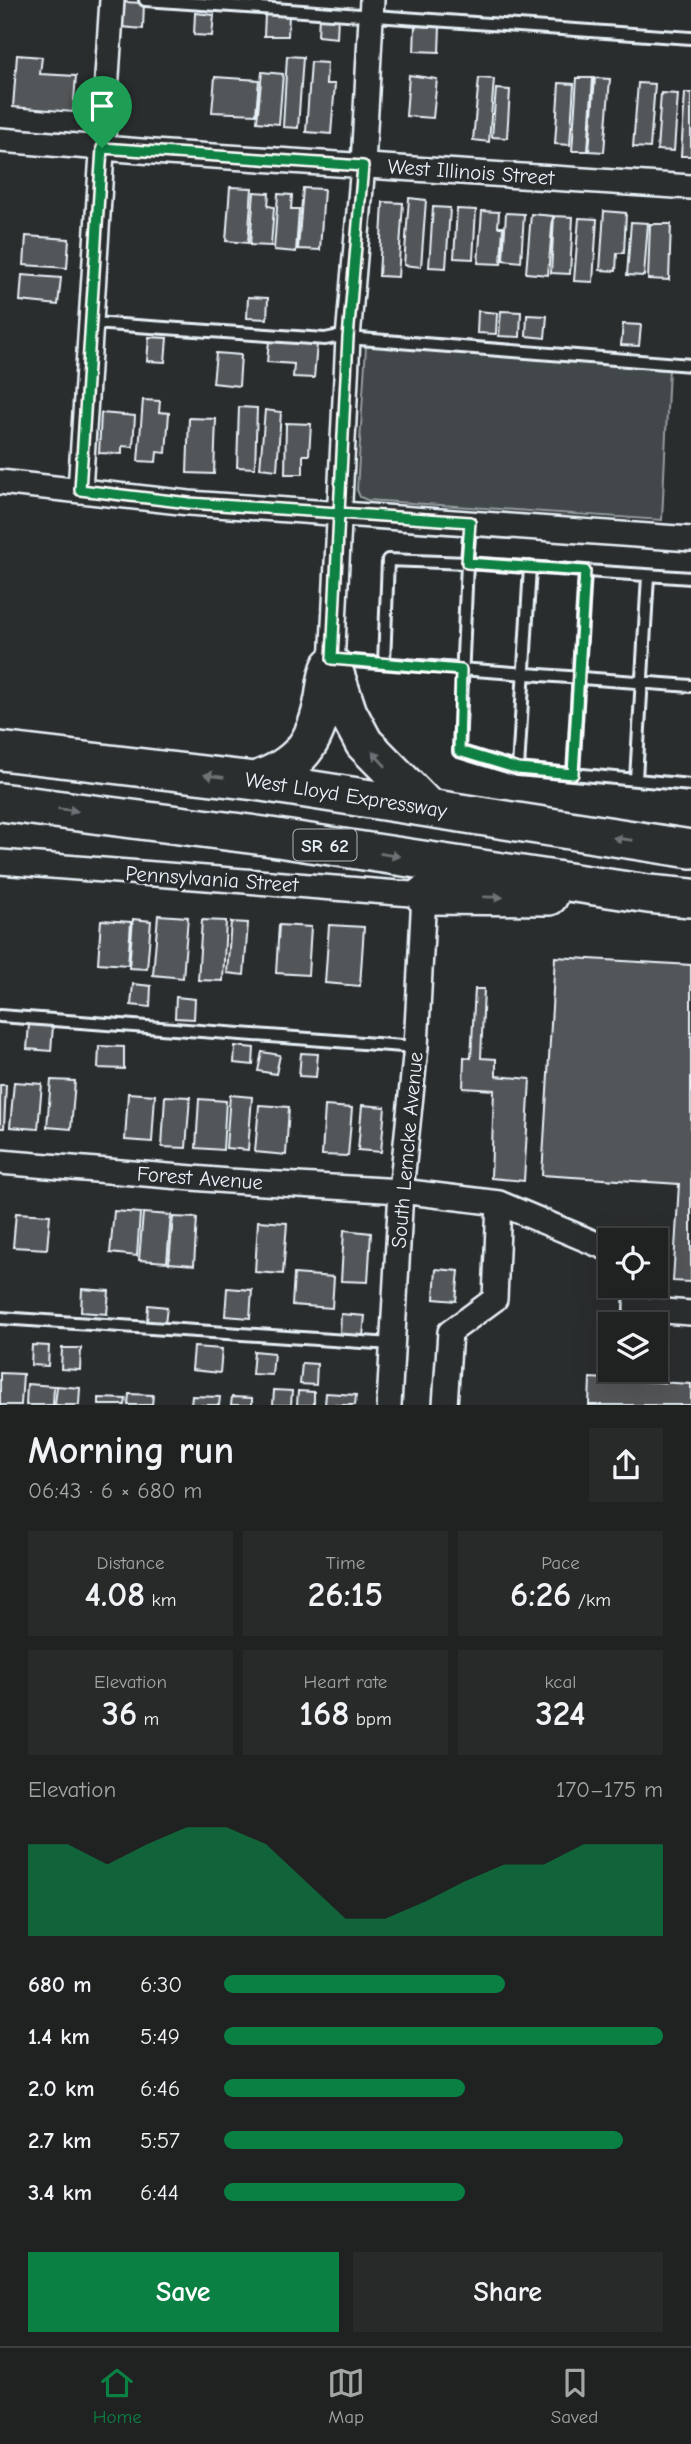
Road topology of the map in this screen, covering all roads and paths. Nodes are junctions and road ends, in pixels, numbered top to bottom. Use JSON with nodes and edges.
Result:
{"nodes":[{"id":1,"x":112,"y":0,"type":"edge"},
{"id":2,"x":145,"y":0,"type":"edge"},
{"id":3,"x":372,"y":7,"type":"edge"},
{"id":4,"x":691,"y":38,"type":"edge"},
{"id":5,"x":0,"y":140,"type":"edge"},
{"id":6,"x":102,"y":148,"type":"junction"},
{"id":7,"x":363,"y":166,"type":"junction"},
{"id":8,"x":691,"y":187,"type":"edge"},
{"id":9,"x":92,"y":323,"type":"junction"},
{"id":10,"x":348,"y":338,"type":"junction"},
{"id":11,"x":691,"y":365,"type":"edge"},
{"id":12,"x":0,"y":482,"type":"edge"},
{"id":13,"x":80,"y":490,"type":"junction"},
{"id":14,"x":339,"y":513,"type":"junction"},
{"id":15,"x":470,"y":522,"type":"junction"},
{"id":16,"x":691,"y":539,"type":"edge"},
{"id":17,"x":467,"y":563,"type":"junction"},
{"id":18,"x":530,"y":567,"type":"junction"},
{"id":19,"x":585,"y":571,"type":"junction"},
{"id":20,"x":648,"y":576,"type":"junction"},
{"id":21,"x":691,"y":578,"type":"edge"},
{"id":22,"x":332,"y":662,"type":"junction"},
{"id":23,"x":384,"y":663,"type":"junction"},
{"id":24,"x":461,"y":670,"type":"junction"},
{"id":25,"x":523,"y":675,"type":"junction"},
{"id":26,"x":579,"y":678,"type":"junction"},
{"id":27,"x":642,"y":683,"type":"junction"},
{"id":28,"x":691,"y":686,"type":"edge"},
{"id":29,"x":0,"y":751,"type":"edge"},
{"id":30,"x":518,"y":769,"type":"junction"},
{"id":31,"x":573,"y":774,"type":"junction"},
{"id":32,"x":636,"y":779,"type":"junction"},
{"id":33,"x":255,"y":781,"type":"junction"},
{"id":34,"x":691,"y":785,"type":"edge"},
{"id":35,"x":0,"y":802,"type":"edge"},
{"id":36,"x":427,"y":807,"type":"junction"},
{"id":37,"x":691,"y":849,"type":"edge"},
{"id":38,"x":0,"y":862,"type":"edge"},
{"id":39,"x":648,"y":894,"type":"junction"},
{"id":40,"x":424,"y":895,"type":"junction"},
{"id":41,"x":691,"y":898,"type":"edge"},
{"id":42,"x":0,"y":1016,"type":"edge"},
{"id":43,"x":416,"y":1047,"type":"junction"},
{"id":44,"x":0,"y":1162,"type":"edge"},
{"id":45,"x":401,"y":1191,"type":"junction"},
{"id":46,"x":499,"y":1203,"type":"junction"},
{"id":47,"x":598,"y":1245,"type":"edge"},
{"id":48,"x":636,"y":1298,"type":"edge"},
{"id":49,"x":691,"y":1313,"type":"edge"},
{"id":50,"x":0,"y":1318,"type":"edge"},
{"id":51,"x":392,"y":1344,"type":"junction"},
{"id":52,"x":389,"y":1405,"type":"edge"},
{"id":53,"x":445,"y":1405,"type":"edge"}],
"edges":[{"from":1,"to":6,"type":"street"},
{"from":2,"to":3,"type":"lane"},
{"from":3,"to":4,"type":"lane"},
{"from":3,"to":7,"type":"street"},
{"from":5,"to":6,"type":"street","name":"West Illinois Street"},
{"from":6,"to":7,"type":"street","name":"West Illinois Street"},
{"from":6,"to":9,"type":"street"},
{"from":7,"to":8,"type":"street","name":"West Illinois Street"},
{"from":7,"to":10,"type":"street"},
{"from":9,"to":10,"type":"lane"},
{"from":9,"to":13,"type":"street"},
{"from":10,"to":11,"type":"lane"},
{"from":10,"to":14,"type":"street"},
{"from":12,"to":13,"type":"street"},
{"from":13,"to":14,"type":"street"},
{"from":14,"to":15,"type":"street"},
{"from":14,"to":22,"type":"street"},
{"from":15,"to":16,"type":"street"},
{"from":15,"to":17,"type":"lane"},
{"from":17,"to":18,"type":"lane"},
{"from":17,"to":23,"type":"lane"},
{"from":17,"to":24,"type":"lane"},
{"from":18,"to":19,"type":"lane"},
{"from":18,"to":25,"type":"lane"},
{"from":19,"to":20,"type":"lane"},
{"from":19,"to":26,"type":"lane"},
{"from":20,"to":21,"type":"lane"},
{"from":20,"to":27,"type":"lane"},
{"from":22,"to":23,"type":"lane"},
{"from":22,"to":33,"type":"highway"},
{"from":36,"to":22,"type":"highway","one_way":true},
{"from":23,"to":24,"type":"lane"},
{"from":24,"to":25,"type":"lane"},
{"from":24,"to":30,"type":"lane"},
{"from":25,"to":26,"type":"lane"},
{"from":25,"to":30,"type":"lane"},
{"from":26,"to":27,"type":"lane"},
{"from":26,"to":31,"type":"lane"},
{"from":27,"to":28,"type":"lane"},
{"from":27,"to":32,"type":"lane"},
{"from":33,"to":29,"type":"highway","name":"West Lloyd Expressway","one_way":true},
{"from":30,"to":31,"type":"lane"},
{"from":31,"to":32,"type":"lane"},
{"from":32,"to":34,"type":"lane"},
{"from":33,"to":36,"type":"highway","name":"West Lloyd Expressway"},
{"from":35,"to":39,"type":"highway","number":"SR 62","one_way":true},
{"from":37,"to":36,"type":"highway","name":"West Lloyd Expressway","one_way":true},
{"from":38,"to":40,"type":"street","name":"Pennsylvania Street"},
{"from":40,"to":39,"type":"highway","one_way":true},
{"from":39,"to":41,"type":"highway","number":"SR 62"},
{"from":40,"to":43,"type":"street","name":"South Lemcke Avenue"},
{"from":42,"to":43,"type":"lane"},
{"from":43,"to":45,"type":"street","name":"South Lemcke Avenue"},
{"from":44,"to":45,"type":"street","name":"Forest Avenue"},
{"from":45,"to":46,"type":"street","name":"Forest Avenue"},
{"from":45,"to":51,"type":"street","name":"South Lemcke Avenue"},
{"from":46,"to":47,"type":"street","name":"Forest Avenue"},
{"from":46,"to":53,"type":"street"},
{"from":48,"to":49,"type":"street"},
{"from":50,"to":51,"type":"lane"},
{"from":51,"to":52,"type":"street","name":"South Lemcke Avenue"}]}
